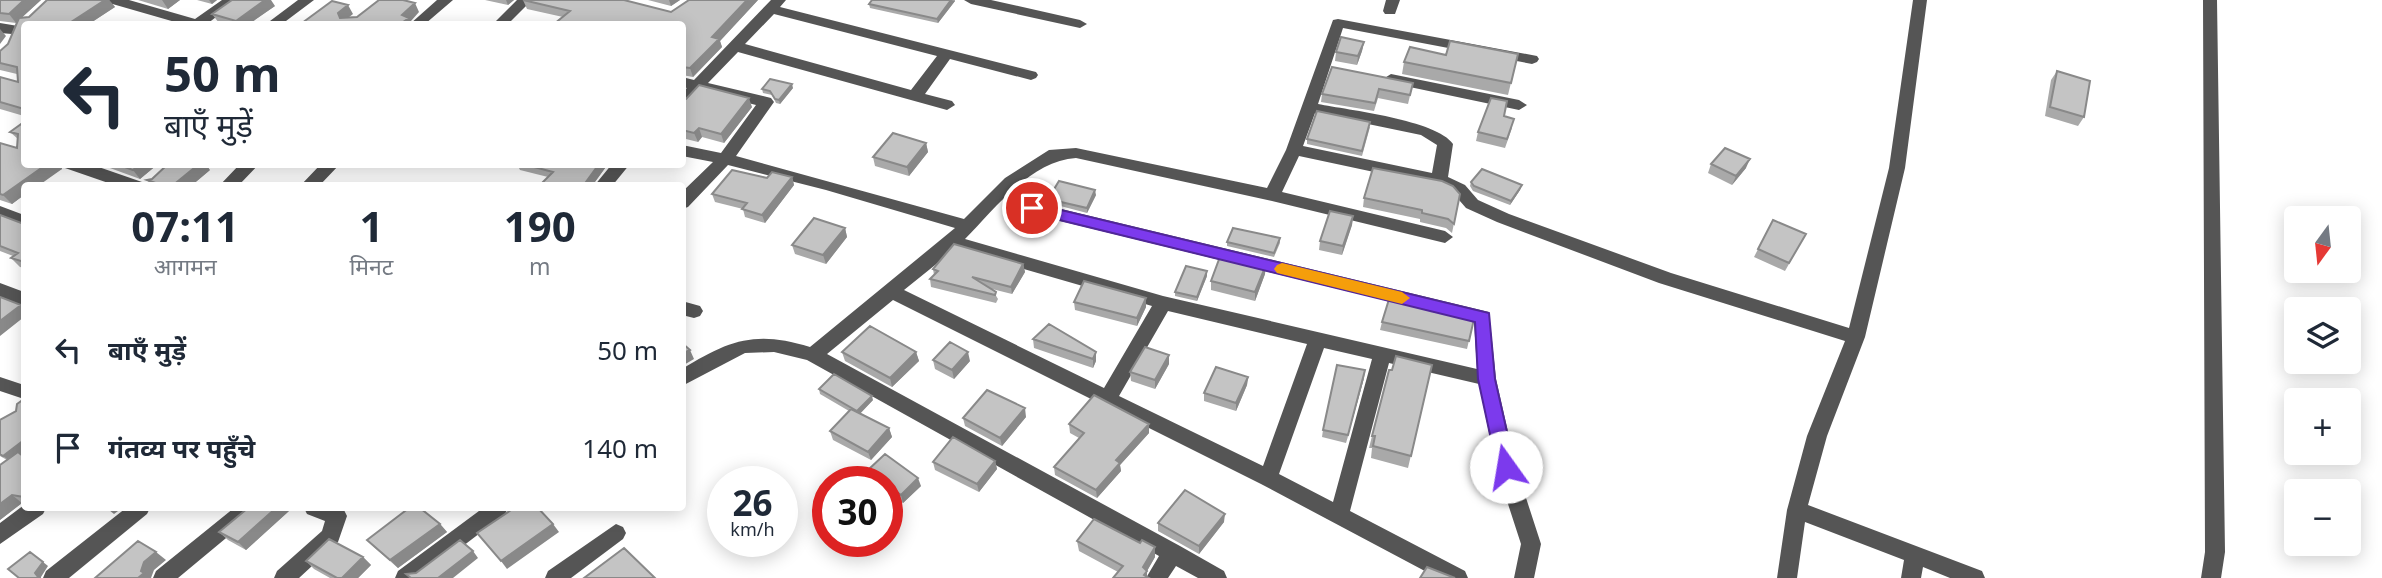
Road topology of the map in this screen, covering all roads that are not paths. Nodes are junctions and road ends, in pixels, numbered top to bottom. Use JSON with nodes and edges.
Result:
{"nodes":[{"id":1,"x":114,"y":0,"type":"edge"},
{"id":2,"x":161,"y":0,"type":"edge"},
{"id":3,"x":231,"y":0,"type":"edge"},
{"id":4,"x":307,"y":0,"type":"edge"},
{"id":5,"x":446,"y":0,"type":"edge"},
{"id":6,"x":525,"y":0,"type":"edge"},
{"id":7,"x":971,"y":0,"type":"edge"},
{"id":8,"x":1920,"y":0,"type":"edge"},
{"id":9,"x":2210,"y":0,"type":"edge"},
{"id":10,"x":775,"y":4,"type":"edge"},
{"id":11,"x":146,"y":10,"type":"junction"},
{"id":12,"x":186,"y":21,"type":"edge"},
{"id":13,"x":201,"y":21,"type":"edge"},
{"id":14,"x":277,"y":21,"type":"edge"},
{"id":15,"x":421,"y":21,"type":"edge"},
{"id":16,"x":504,"y":21,"type":"edge"},
{"id":17,"x":1080,"y":24,"type":"dead end"},
{"id":18,"x":21,"y":26,"type":"edge"},
{"id":19,"x":0,"y":28,"type":"edge"},
{"id":20,"x":21,"y":32,"type":"edge"},
{"id":21,"x":735,"y":46,"type":"junction"},
{"id":22,"x":7,"y":48,"type":"edge"},
{"id":23,"x":947,"y":53,"type":"junction"},
{"id":24,"x":1532,"y":59,"type":"dead end"},
{"id":25,"x":1031,"y":75,"type":"dead end"},
{"id":26,"x":1375,"y":76,"type":"edge"},
{"id":27,"x":690,"y":84,"type":"edge"},
{"id":28,"x":915,"y":96,"type":"junction"},
{"id":29,"x":947,"y":105,"type":"dead end"},
{"id":30,"x":1519,"y":105,"type":"dead end"},
{"id":31,"x":1310,"y":107,"type":"junction"},
{"id":32,"x":1294,"y":150,"type":"junction"},
{"id":33,"x":686,"y":151,"type":"edge"},
{"id":34,"x":726,"y":158,"type":"junction"},
{"id":35,"x":85,"y":168,"type":"edge"},
{"id":36,"x":246,"y":168,"type":"edge"},
{"id":37,"x":328,"y":168,"type":"edge"},
{"id":38,"x":619,"y":168,"type":"edge"},
{"id":39,"x":1439,"y":180,"type":"junction"},
{"id":40,"x":125,"y":182,"type":"edge"},
{"id":41,"x":231,"y":182,"type":"edge"},
{"id":42,"x":312,"y":182,"type":"edge"},
{"id":43,"x":606,"y":182,"type":"edge"},
{"id":44,"x":1272,"y":195,"type":"junction"},
{"id":45,"x":686,"y":199,"type":"edge"},
{"id":46,"x":1032,"y":208,"type":"dead end"},
{"id":47,"x":0,"y":212,"type":"edge"},
{"id":48,"x":21,"y":220,"type":"edge"},
{"id":49,"x":967,"y":226,"type":"junction"},
{"id":50,"x":1445,"y":237,"type":"dead end"},
{"id":51,"x":952,"y":242,"type":"junction"},
{"id":52,"x":0,"y":290,"type":"edge"},
{"id":53,"x":892,"y":292,"type":"junction"},
{"id":54,"x":21,"y":298,"type":"edge"},
{"id":55,"x":1163,"y":303,"type":"junction"},
{"id":56,"x":1856,"y":337,"type":"junction"},
{"id":57,"x":1317,"y":341,"type":"junction"},
{"id":58,"x":813,"y":355,"type":"junction"},
{"id":59,"x":1382,"y":356,"type":"junction"},
{"id":60,"x":686,"y":376,"type":"edge"},
{"id":61,"x":1487,"y":379,"type":"junction"},
{"id":62,"x":0,"y":384,"type":"edge"},
{"id":63,"x":21,"y":391,"type":"edge"},
{"id":64,"x":1108,"y":398,"type":"junction"},
{"id":65,"x":1268,"y":478,"type":"junction"},
{"id":66,"x":1797,"y":510,"type":"junction"},
{"id":67,"x":32,"y":511,"type":"edge"},
{"id":68,"x":136,"y":511,"type":"edge"},
{"id":69,"x":244,"y":511,"type":"edge"},
{"id":70,"x":323,"y":511,"type":"edge"},
{"id":71,"x":494,"y":511,"type":"edge"},
{"id":72,"x":1339,"y":516,"type":"junction"},
{"id":73,"x":616,"y":533,"type":"dead end"},
{"id":74,"x":0,"y":535,"type":"edge"},
{"id":75,"x":1173,"y":552,"type":"junction"},
{"id":76,"x":1915,"y":553,"type":"junction"},
{"id":77,"x":52,"y":578,"type":"edge"},
{"id":78,"x":163,"y":578,"type":"edge"},
{"id":79,"x":284,"y":578,"type":"edge"},
{"id":80,"x":405,"y":578,"type":"edge"},
{"id":81,"x":555,"y":578,"type":"edge"},
{"id":82,"x":1156,"y":578,"type":"edge"},
{"id":83,"x":1217,"y":578,"type":"edge"},
{"id":84,"x":1458,"y":578,"type":"edge"},
{"id":85,"x":1524,"y":578,"type":"edge"},
{"id":86,"x":1787,"y":578,"type":"edge"},
{"id":87,"x":1911,"y":578,"type":"edge"},
{"id":88,"x":1975,"y":578,"type":"edge"},
{"id":89,"x":2211,"y":578,"type":"edge"}],
"edges":[{"from":1,"to":11,"type":"street"},
{"from":2,"to":11,"type":"street"},
{"from":3,"to":13,"type":"street"},
{"from":4,"to":14,"type":"street"},
{"from":5,"to":15,"type":"street"},
{"from":6,"to":16,"type":"street"},
{"from":7,"to":17,"type":"street"},
{"from":8,"to":56,"type":"street"},
{"from":9,"to":89,"type":"street"},
{"from":10,"to":21,"type":"street"},
{"from":10,"to":23,"type":"street"},
{"from":11,"to":12,"type":"street"},
{"from":18,"to":19,"type":"street"},
{"from":20,"to":22,"type":"street"},
{"from":21,"to":27,"type":"street"},
{"from":21,"to":28,"type":"street"},
{"from":23,"to":25,"type":"street"},
{"from":23,"to":28,"type":"street"},
{"from":24,"to":31,"type":"street"},
{"from":26,"to":30,"type":"street"},
{"from":27,"to":34,"type":"street"},
{"from":28,"to":29,"type":"street"},
{"from":31,"to":32,"type":"street"},
{"from":31,"to":39,"type":"street"},
{"from":32,"to":39,"type":"street"},
{"from":32,"to":44,"type":"street"},
{"from":33,"to":34,"type":"street"},
{"from":34,"to":45,"type":"street"},
{"from":34,"to":49,"type":"street"},
{"from":35,"to":40,"type":"street"},
{"from":36,"to":41,"type":"street"},
{"from":37,"to":42,"type":"street"},
{"from":38,"to":43,"type":"street"},
{"from":39,"to":56,"type":"street"},
{"from":44,"to":49,"type":"street"},
{"from":44,"to":50,"type":"street"},
{"from":46,"to":61,"type":"street"},
{"from":47,"to":48,"type":"street"},
{"from":49,"to":51,"type":"street"},
{"from":51,"to":53,"type":"street"},
{"from":51,"to":55,"type":"street"},
{"from":52,"to":54,"type":"street"},
{"from":53,"to":58,"type":"street"},
{"from":53,"to":64,"type":"street"},
{"from":55,"to":57,"type":"street"},
{"from":55,"to":64,"type":"street"},
{"from":56,"to":66,"type":"street"},
{"from":57,"to":59,"type":"street"},
{"from":57,"to":65,"type":"street"},
{"from":58,"to":60,"type":"street"},
{"from":58,"to":75,"type":"street"},
{"from":59,"to":61,"type":"street"},
{"from":59,"to":72,"type":"street"},
{"from":61,"to":85,"type":"street"},
{"from":62,"to":63,"type":"street"},
{"from":64,"to":65,"type":"street"},
{"from":65,"to":72,"type":"street"},
{"from":66,"to":76,"type":"street"},
{"from":66,"to":86,"type":"street"},
{"from":67,"to":74,"type":"street"},
{"from":68,"to":77,"type":"street"},
{"from":69,"to":78,"type":"street"},
{"from":70,"to":79,"type":"street"},
{"from":71,"to":80,"type":"street"},
{"from":72,"to":84,"type":"street"},
{"from":73,"to":81,"type":"street"},
{"from":75,"to":82,"type":"street"},
{"from":75,"to":83,"type":"street"},
{"from":76,"to":87,"type":"street"},
{"from":76,"to":88,"type":"street"}]}
